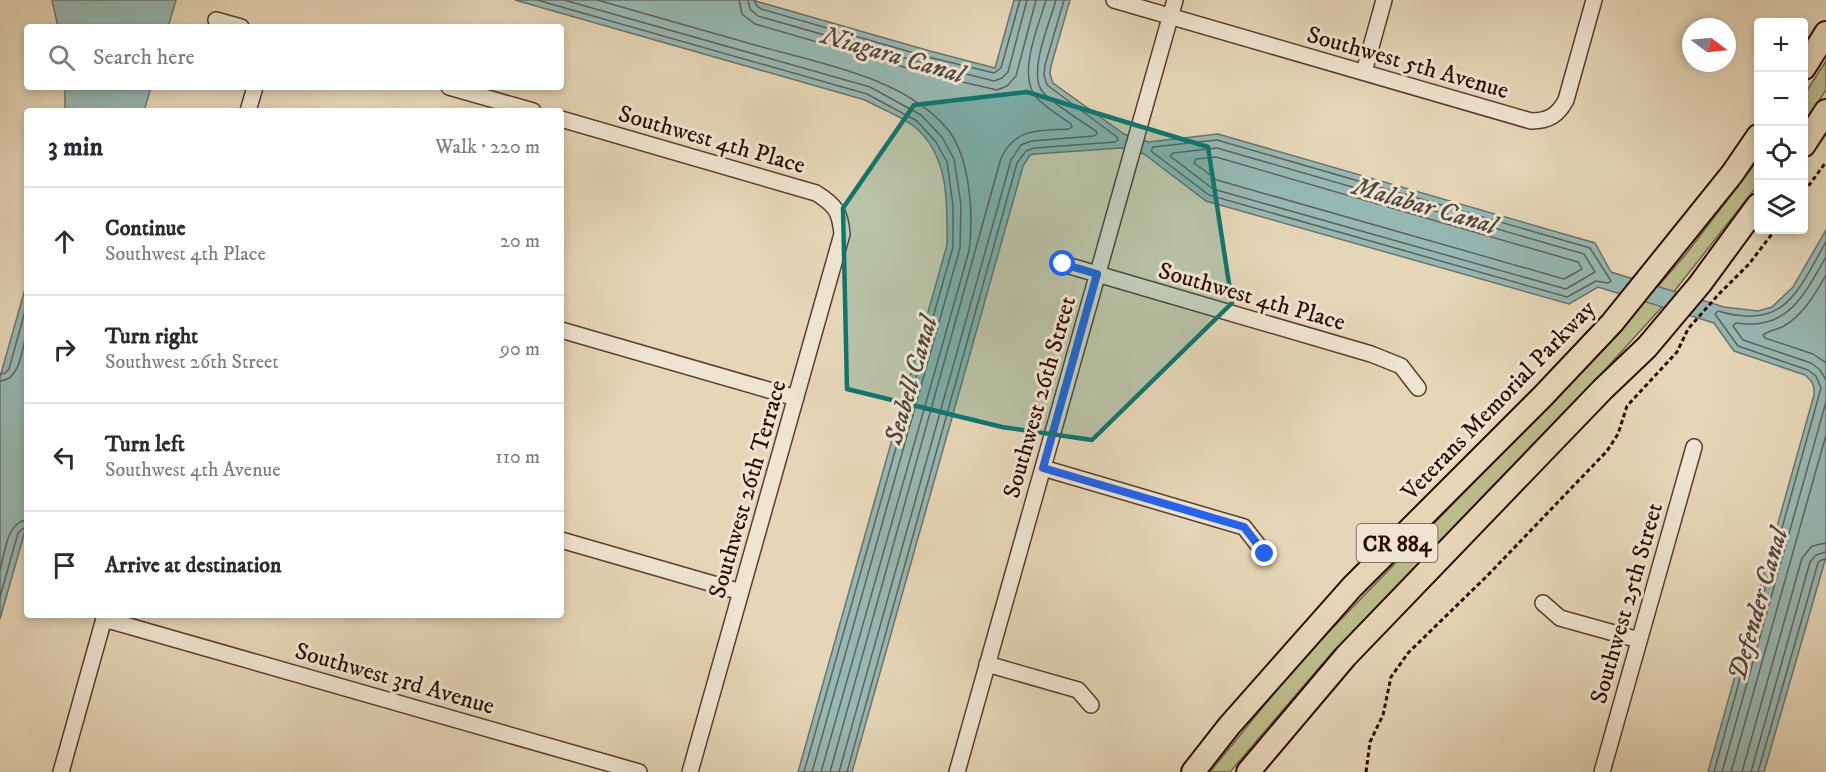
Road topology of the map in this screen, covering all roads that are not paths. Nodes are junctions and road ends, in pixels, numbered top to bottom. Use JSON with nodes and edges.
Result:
{"nodes":[{"id":1,"x":1114,"y":0,"type":"edge"},
{"id":2,"x":1175,"y":0,"type":"edge"},
{"id":3,"x":1384,"y":0,"type":"edge"},
{"id":4,"x":1594,"y":0,"type":"edge"},
{"id":5,"x":1171,"y":16,"type":"junction"},
{"id":6,"x":216,"y":20,"type":"dead end"},
{"id":7,"x":230,"y":24,"type":"edge"},
{"id":8,"x":1826,"y":33,"type":"edge"},
{"id":9,"x":1808,"y":60,"type":"edge"},
{"id":10,"x":1364,"y":72,"type":"junction"},
{"id":11,"x":254,"y":90,"type":"edge"},
{"id":12,"x":460,"y":90,"type":"edge"},
{"id":13,"x":249,"y":108,"type":"edge"},
{"id":14,"x":523,"y":108,"type":"edge"},
{"id":15,"x":1826,"y":111,"type":"edge"},
{"id":16,"x":564,"y":120,"type":"edge"},
{"id":17,"x":1808,"y":138,"type":"edge"},
{"id":18,"x":1754,"y":142,"type":"edge"},
{"id":19,"x":1754,"y":210,"type":"edge"},
{"id":20,"x":840,"y":217,"type":"joint"},
{"id":21,"x":1063,"y":264,"type":"dead end"},
{"id":22,"x":1097,"y":274,"type":"junction"},
{"id":23,"x":564,"y":331,"type":"edge"},
{"id":24,"x":1418,"y":388,"type":"dead end"},
{"id":25,"x":796,"y":398,"type":"junction"},
{"id":26,"x":1694,"y":447,"type":"dead end"},
{"id":27,"x":1043,"y":468,"type":"junction"},
{"id":28,"x":564,"y":541,"type":"edge"},
{"id":29,"x":1265,"y":554,"type":"dead end"},
{"id":30,"x":741,"y":592,"type":"junction"},
{"id":31,"x":1543,"y":603,"type":"dead end"},
{"id":32,"x":105,"y":618,"type":"edge"},
{"id":33,"x":108,"y":618,"type":"edge"},
{"id":34,"x":1639,"y":640,"type":"junction"},
{"id":35,"x":1346,"y":656,"type":"junction"},
{"id":36,"x":987,"y":664,"type":"junction"},
{"id":37,"x":1091,"y":705,"type":"dead end"},
{"id":38,"x":61,"y":772,"type":"edge"},
{"id":39,"x":639,"y":772,"type":"edge"},
{"id":40,"x":690,"y":772,"type":"edge"},
{"id":41,"x":957,"y":772,"type":"edge"},
{"id":42,"x":1193,"y":772,"type":"edge"},
{"id":43,"x":1248,"y":772,"type":"edge"},
{"id":44,"x":1267,"y":772,"type":"edge"},
{"id":45,"x":1602,"y":772,"type":"edge"}],
"edges":[{"from":1,"to":5,"type":"street","name":"Southwest 5th Avenue"},
{"from":2,"to":5,"type":"street","name":"Southwest 26th Street"},
{"from":3,"to":10,"type":"street"},
{"from":4,"to":10,"type":"street","name":"Southwest 5th Avenue"},
{"from":5,"to":10,"type":"street","name":"Southwest 5th Avenue"},
{"from":5,"to":22,"type":"street","name":"Southwest 26th Street"},
{"from":6,"to":7,"type":"street"},
{"from":8,"to":9,"type":"highway"},
{"from":11,"to":13,"type":"street"},
{"from":12,"to":14,"type":"street"},
{"from":15,"to":17,"type":"highway"},
{"from":16,"to":20,"type":"street","name":"Southwest 4th Place"},
{"from":18,"to":42,"type":"highway","name":"Veterans Memorial Parkway","number":"CR 884"},
{"from":19,"to":35,"type":"highway","number":"CR 884"},
{"from":20,"to":25,"type":"street","name":"Southwest 26th Terrace"},
{"from":21,"to":22,"type":"street","name":"Southwest 4th Place"},
{"from":22,"to":24,"type":"street","name":"Southwest 4th Place"},
{"from":22,"to":27,"type":"street","name":"Southwest 26th Street"},
{"from":23,"to":25,"type":"street"},
{"from":25,"to":30,"type":"street","name":"Southwest 26th Terrace"},
{"from":26,"to":34,"type":"street","name":"Southwest 25th Street"},
{"from":27,"to":29,"type":"street"},
{"from":27,"to":36,"type":"street","name":"Southwest 26th Street"},
{"from":28,"to":30,"type":"street"},
{"from":30,"to":40,"type":"street","name":"Southwest 26th Terrace"},
{"from":31,"to":34,"type":"street"},
{"from":32,"to":38,"type":"street"},
{"from":33,"to":39,"type":"street","name":"Southwest 3rd Avenue"},
{"from":34,"to":45,"type":"street","name":"Southwest 25th Street"},
{"from":35,"to":43,"type":"highway","number":"CR 884"},
{"from":35,"to":44,"type":"highway"},
{"from":36,"to":37,"type":"street"},
{"from":36,"to":41,"type":"street","name":"Southwest 26th Street"}]}
